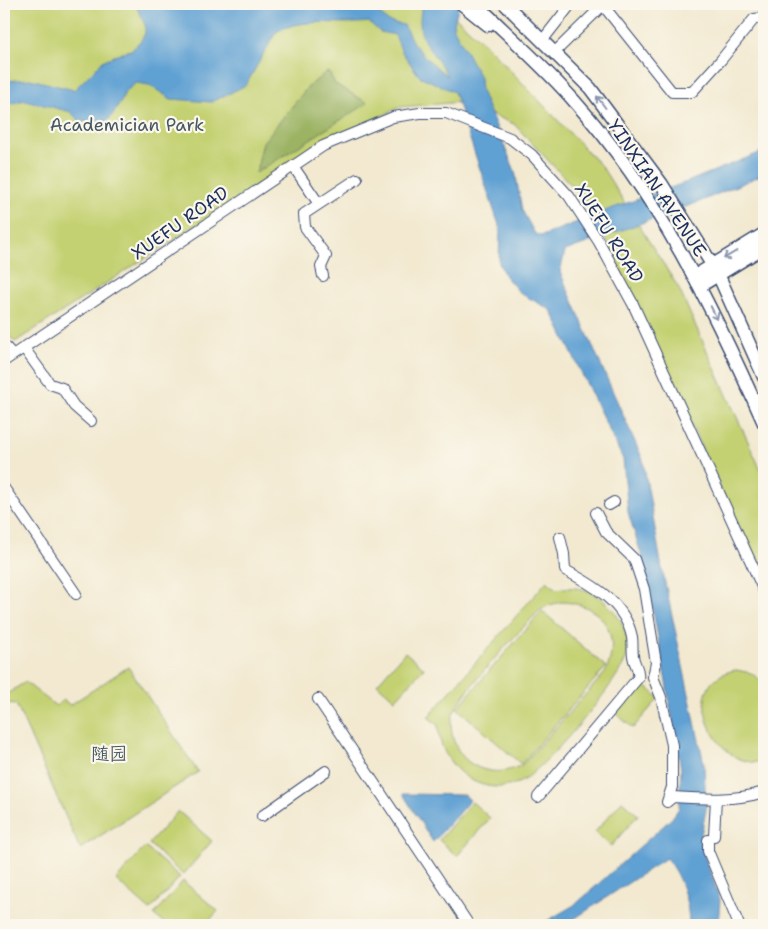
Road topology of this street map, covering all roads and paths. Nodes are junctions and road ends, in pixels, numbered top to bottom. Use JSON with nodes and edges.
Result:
{"nodes":[{"id":1,"x":505,"y":4,"type":"edge"},
{"id":2,"x":571,"y":4,"type":"edge"},
{"id":3,"x":602,"y":4,"type":"edge"},
{"id":4,"x":469,"y":6,"type":"edge"},
{"id":5,"x":764,"y":18,"type":"edge"},
{"id":6,"x":542,"y":41,"type":"junction"},
{"id":7,"x":554,"y":53,"type":"junction"},
{"id":8,"x":292,"y":166,"type":"junction"},
{"id":9,"x":357,"y":179,"type":"dead end"},
{"id":10,"x":320,"y":204,"type":"junction"},
{"id":11,"x":764,"y":234,"type":"edge"},
{"id":12,"x":764,"y":246,"type":"edge"},
{"id":13,"x":715,"y":270,"type":"junction"},
{"id":14,"x":323,"y":276,"type":"dead end"},
{"id":15,"x":698,"y":281,"type":"junction"},
{"id":16,"x":4,"y":345,"type":"edge"},
{"id":17,"x":24,"y":348,"type":"junction"},
{"id":18,"x":8,"y":358,"type":"edge"},
{"id":19,"x":764,"y":377,"type":"edge"},
{"id":20,"x":91,"y":421,"type":"dead end"},
{"id":21,"x":764,"y":423,"type":"edge"},
{"id":22,"x":4,"y":488,"type":"edge"},
{"id":23,"x":596,"y":513,"type":"dead end"},
{"id":24,"x":560,"y":537,"type":"dead end"},
{"id":25,"x":764,"y":591,"type":"edge"},
{"id":26,"x":76,"y":594,"type":"dead end"},
{"id":27,"x":318,"y":699,"type":"dead end"},
{"id":28,"x":326,"y":771,"type":"dead end"},
{"id":29,"x":764,"y":792,"type":"edge"},
{"id":30,"x":538,"y":797,"type":"dead end"},
{"id":31,"x":712,"y":799,"type":"junction"},
{"id":32,"x":262,"y":816,"type":"dead end"},
{"id":33,"x":737,"y":923,"type":"edge"},
{"id":34,"x":469,"y":925,"type":"edge"}],
"edges":[{"from":1,"to":6,"type":"main road","name":"YINXIAN AVENUE"},
{"from":2,"to":6,"type":"street"},
{"from":3,"to":5,"type":"street"},
{"from":3,"to":7,"type":"street"},
{"from":4,"to":15,"type":"main road","name":"YINXIAN AVENUE"},
{"from":6,"to":7,"type":"main road","name":"YINXIAN AVENUE"},
{"from":13,"to":7,"type":"main road","name":"YINXIAN AVENUE","one_way":true},
{"from":8,"to":10,"type":"street"},
{"from":8,"to":17,"type":"street","name":"XUEFU ROAD"},
{"from":8,"to":25,"type":"street","name":"XUEFU ROAD"},
{"from":9,"to":10,"type":"street"},
{"from":10,"to":14,"type":"street"},
{"from":11,"to":13,"type":"main road","one_way":true},
{"from":12,"to":13,"type":"main road"},
{"from":13,"to":15,"type":"main road"},
{"from":13,"to":19,"type":"main road","name":"YINXIAN AVENUE"},
{"from":15,"to":21,"type":"main road","name":"YINXIAN AVENUE","one_way":true},
{"from":16,"to":18,"type":"street"},
{"from":17,"to":18,"type":"street","name":"XUEFU ROAD"},
{"from":17,"to":20,"type":"street"},
{"from":22,"to":26,"type":"street"},
{"from":23,"to":31,"type":"street"},
{"from":24,"to":30,"type":"street"},
{"from":27,"to":34,"type":"street"},
{"from":28,"to":32,"type":"street"},
{"from":29,"to":31,"type":"street"},
{"from":31,"to":33,"type":"street"}]}
